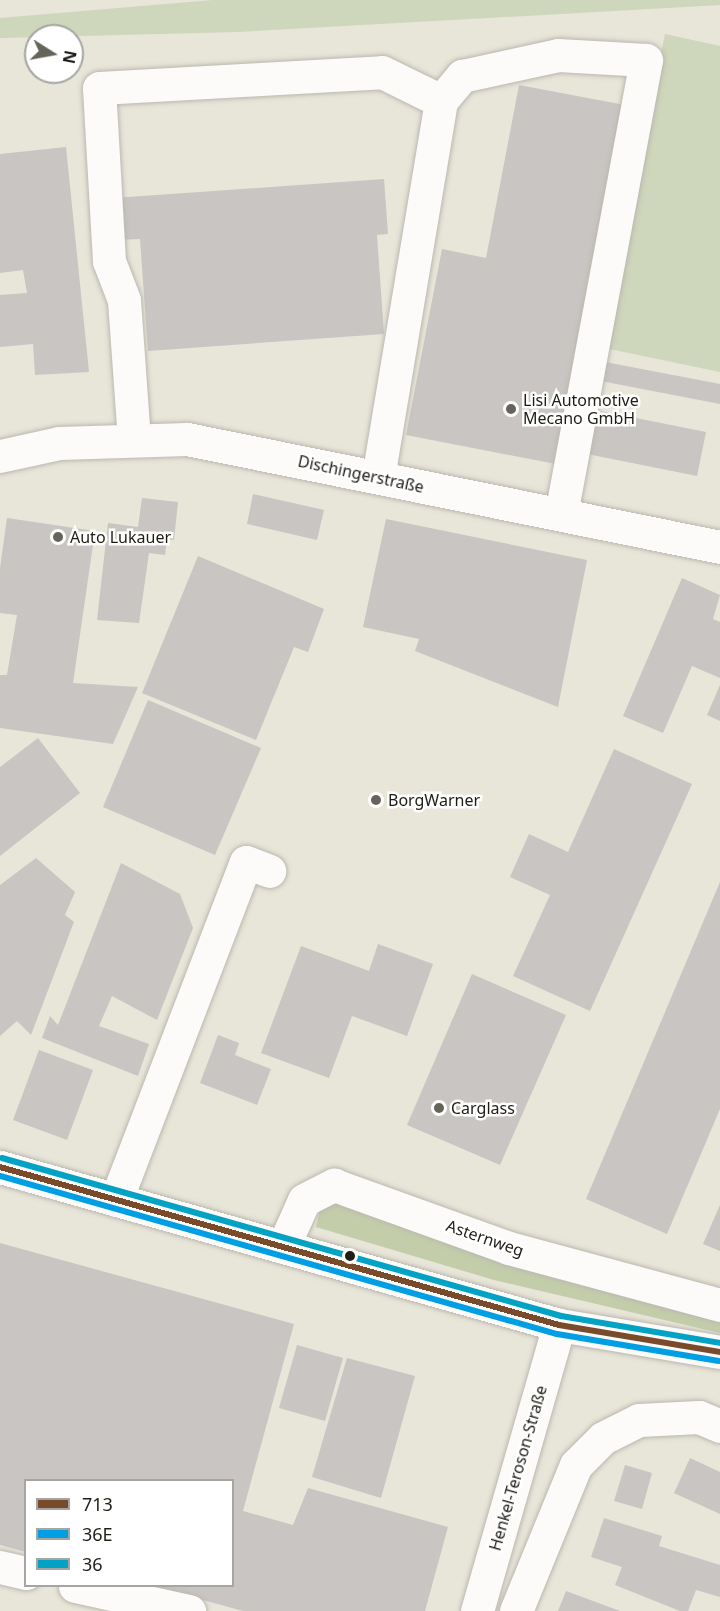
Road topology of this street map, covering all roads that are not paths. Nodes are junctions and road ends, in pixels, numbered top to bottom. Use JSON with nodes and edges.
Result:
{"nodes":[{"id":1,"x":441,"y":101,"type":"junction"},
{"id":2,"x":134,"y":440,"type":"junction"},
{"id":3,"x":0,"y":456,"type":"edge"},
{"id":4,"x":378,"y":477,"type":"junction"},
{"id":5,"x":561,"y":514,"type":"junction"},
{"id":6,"x":720,"y":548,"type":"edge"},
{"id":7,"x":269,"y":871,"type":"dead end"},
{"id":8,"x":0,"y":1167,"type":"edge"},
{"id":9,"x":116,"y":1200,"type":"junction"},
{"id":10,"x":283,"y":1247,"type":"junction"},
{"id":11,"x":720,"y":1305,"type":"edge"},
{"id":12,"x":559,"y":1325,"type":"junction"},
{"id":13,"x":720,"y":1352,"type":"edge"},
{"id":14,"x":720,"y":1426,"type":"edge"},
{"id":15,"x":0,"y":1567,"type":"edge"},
{"id":16,"x":24,"y":1573,"type":"edge"},
{"id":17,"x":80,"y":1587,"type":"edge"},
{"id":18,"x":189,"y":1611,"type":"edge"},
{"id":19,"x":477,"y":1611,"type":"edge"},
{"id":20,"x":516,"y":1611,"type":"edge"}],
"edges":[{"from":1,"to":2,"type":"street"},
{"from":1,"to":4,"type":"street"},
{"from":1,"to":5,"type":"street"},
{"from":2,"to":3,"type":"street","name":"Dischingerstraße"},
{"from":2,"to":4,"type":"street","name":"Dischingerstraße"},
{"from":4,"to":5,"type":"street","name":"Dischingerstraße"},
{"from":5,"to":6,"type":"street","name":"Dischingerstraße"},
{"from":7,"to":9,"type":"street"},
{"from":8,"to":9,"type":"street"},
{"from":9,"to":10,"type":"street"},
{"from":10,"to":11,"type":"street","name":"Asternweg"},
{"from":10,"to":12,"type":"street"},
{"from":12,"to":13,"type":"street"},
{"from":12,"to":19,"type":"street","name":"Henkel-Teroson-Straße"},
{"from":14,"to":20,"type":"street"},
{"from":15,"to":16,"type":"street"},
{"from":17,"to":18,"type":"street"}]}
